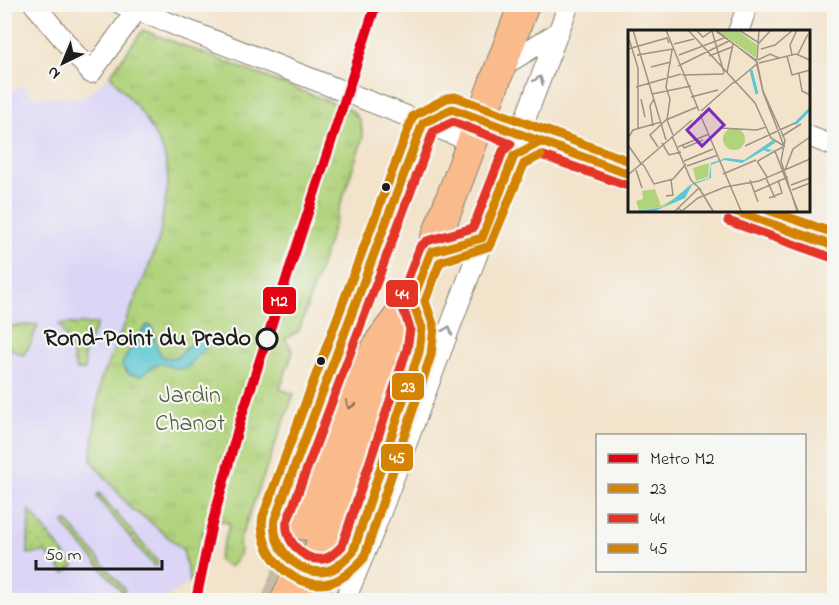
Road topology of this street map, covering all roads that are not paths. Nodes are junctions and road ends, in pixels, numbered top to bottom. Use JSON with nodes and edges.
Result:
{"nodes":[{"id":1,"x":34,"y":4,"type":"edge"},
{"id":2,"x":524,"y":4,"type":"edge"},
{"id":3,"x":568,"y":4,"type":"edge"},
{"id":4,"x":748,"y":4,"type":"edge"},
{"id":5,"x":128,"y":8,"type":"edge"},
{"id":6,"x":739,"y":30,"type":"edge"},
{"id":7,"x":557,"y":33,"type":"junction"},
{"id":8,"x":501,"y":67,"type":"junction"},
{"id":9,"x":477,"y":131,"type":"junction"},
{"id":10,"x":519,"y":135,"type":"junction"},
{"id":11,"x":809,"y":137,"type":"edge"},
{"id":12,"x":540,"y":142,"type":"junction"},
{"id":13,"x":834,"y":146,"type":"edge"},
{"id":14,"x":628,"y":174,"type":"edge"},
{"id":15,"x":738,"y":212,"type":"edge"},
{"id":16,"x":482,"y":238,"type":"junction"},
{"id":17,"x":834,"y":246,"type":"edge"},
{"id":18,"x":431,"y":252,"type":"junction"},
{"id":19,"x":412,"y":301,"type":"junction"},
{"id":20,"x":305,"y":524,"type":"tunnel mouth"},
{"id":21,"x":342,"y":537,"type":"dead end"},
{"id":22,"x":311,"y":571,"type":"junction"},
{"id":23,"x":286,"y":600,"type":"edge"},
{"id":24,"x":311,"y":600,"type":"edge"},
{"id":25,"x":345,"y":600,"type":"edge"}],
"edges":[{"from":1,"to":5,"type":"street"},
{"from":2,"to":8,"type":"main road"},
{"from":3,"to":7,"type":"street"},
{"from":4,"to":6,"type":"street"},
{"from":5,"to":9,"type":"street"},
{"from":7,"to":8,"type":"street"},
{"from":10,"to":7,"type":"street","one_way":true},
{"from":8,"to":9,"type":"main road"},
{"from":9,"to":10,"type":"street"},
{"from":9,"to":18,"type":"main road"},
{"from":10,"to":12,"type":"street"},
{"from":11,"to":13,"type":"street"},
{"from":12,"to":14,"type":"street"},
{"from":12,"to":16,"type":"street"},
{"from":15,"to":17,"type":"street"},
{"from":16,"to":18,"type":"street"},
{"from":25,"to":16,"type":"street","one_way":true},
{"from":18,"to":19,"type":"main road"},
{"from":19,"to":20,"type":"highway","one_way":true},
{"from":19,"to":21,"type":"highway"},
{"from":19,"to":22,"type":"main road"},
{"from":22,"to":23,"type":"main road"},
{"from":22,"to":24,"type":"main road"}]}
